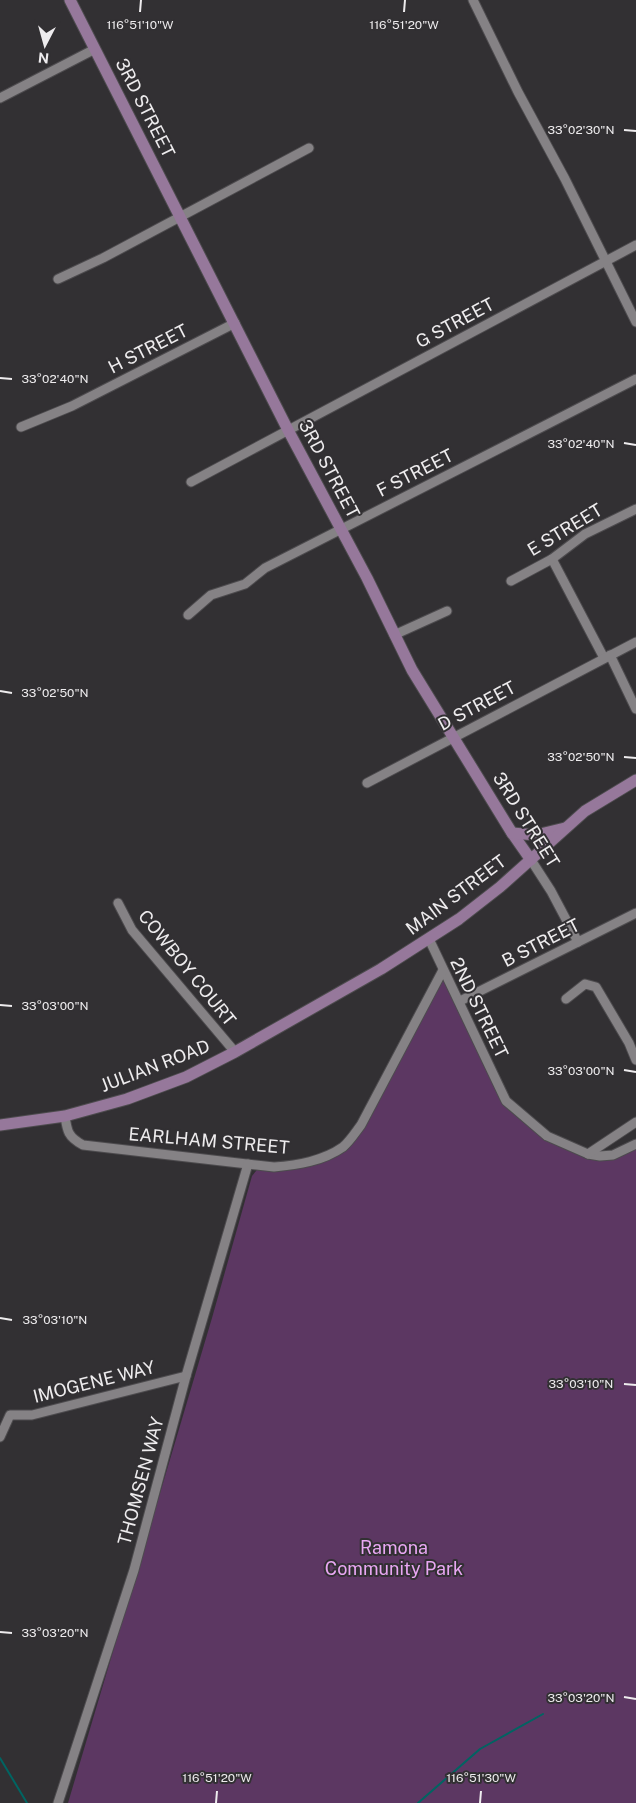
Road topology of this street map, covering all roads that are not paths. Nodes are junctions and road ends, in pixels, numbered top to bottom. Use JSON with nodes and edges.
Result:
{"nodes":[{"id":1,"x":70,"y":0,"type":"edge"},
{"id":2,"x":473,"y":0,"type":"edge"},
{"id":3,"x":95,"y":49,"type":"junction"},
{"id":4,"x":0,"y":98,"type":"edge"},
{"id":5,"x":310,"y":148,"type":"dead end"},
{"id":6,"x":180,"y":216,"type":"junction"},
{"id":7,"x":636,"y":245,"type":"edge"},
{"id":8,"x":605,"y":262,"type":"junction"},
{"id":9,"x":58,"y":279,"type":"dead end"},
{"id":10,"x":636,"y":322,"type":"edge"},
{"id":11,"x":235,"y":323,"type":"junction"},
{"id":12,"x":636,"y":379,"type":"edge"},
{"id":13,"x":21,"y":426,"type":"dead end"},
{"id":14,"x":288,"y":430,"type":"junction"},
{"id":15,"x":191,"y":482,"type":"dead end"},
{"id":16,"x":636,"y":509,"type":"edge"},
{"id":17,"x":341,"y":529,"type":"junction"},
{"id":18,"x":552,"y":559,"type":"junction"},
{"id":19,"x":511,"y":581,"type":"dead end"},
{"id":20,"x":447,"y":611,"type":"dead end"},
{"id":21,"x":188,"y":614,"type":"dead end"},
{"id":22,"x":394,"y":635,"type":"junction"},
{"id":23,"x":636,"y":642,"type":"edge"},
{"id":24,"x":607,"y":657,"type":"junction"},
{"id":25,"x":636,"y":709,"type":"edge"},
{"id":26,"x":454,"y":736,"type":"junction"},
{"id":27,"x":636,"y":780,"type":"edge"},
{"id":28,"x":366,"y":783,"type":"dead end"},
{"id":29,"x":566,"y":828,"type":"junction"},
{"id":30,"x":512,"y":833,"type":"junction"},
{"id":31,"x":531,"y":860,"type":"junction"},
{"id":32,"x":118,"y":903,"type":"dead end"},
{"id":33,"x":636,"y":913,"type":"edge"},
{"id":34,"x":429,"y":939,"type":"junction"},
{"id":35,"x":578,"y":942,"type":"junction"},
{"id":36,"x":443,"y":970,"type":"junction"},
{"id":37,"x":566,"y":999,"type":"dead end"},
{"id":38,"x":460,"y":1001,"type":"junction"},
{"id":39,"x":285,"y":1024,"type":"joint"},
{"id":40,"x":235,"y":1052,"type":"junction"},
{"id":41,"x":636,"y":1060,"type":"edge"},
{"id":42,"x":64,"y":1116,"type":"junction"},
{"id":43,"x":636,"y":1122,"type":"edge"},
{"id":44,"x":0,"y":1125,"type":"edge"},
{"id":45,"x":636,"y":1144,"type":"edge"},
{"id":46,"x":588,"y":1154,"type":"junction"},
{"id":47,"x":248,"y":1164,"type":"junction"},
{"id":48,"x":186,"y":1376,"type":"junction"},
{"id":49,"x":0,"y":1438,"type":"edge"},
{"id":50,"x":58,"y":1803,"type":"edge"}],
"edges":[{"from":1,"to":3,"type":"main road","name":"3RD STREET"},
{"from":2,"to":8,"type":"street"},
{"from":3,"to":4,"type":"street"},
{"from":3,"to":6,"type":"main road","name":"3RD STREET"},
{"from":5,"to":6,"type":"street"},
{"from":6,"to":9,"type":"street"},
{"from":6,"to":11,"type":"main road","name":"3RD STREET"},
{"from":7,"to":8,"type":"street","name":"G STREET"},
{"from":8,"to":10,"type":"street"},
{"from":8,"to":14,"type":"street","name":"G STREET"},
{"from":11,"to":13,"type":"street","name":"H STREET"},
{"from":11,"to":14,"type":"main road","name":"3RD STREET"},
{"from":12,"to":17,"type":"street","name":"F STREET"},
{"from":14,"to":15,"type":"street","name":"G STREET"},
{"from":14,"to":17,"type":"main road","name":"3RD STREET"},
{"from":16,"to":18,"type":"street","name":"E STREET"},
{"from":17,"to":21,"type":"street","name":"F STREET"},
{"from":17,"to":22,"type":"main road","name":"3RD STREET"},
{"from":18,"to":19,"type":"street","name":"E STREET"},
{"from":18,"to":24,"type":"street"},
{"from":20,"to":22,"type":"street"},
{"from":22,"to":26,"type":"main road","name":"3RD STREET"},
{"from":23,"to":24,"type":"street","name":"D STREET"},
{"from":24,"to":25,"type":"street"},
{"from":24,"to":26,"type":"street","name":"D STREET"},
{"from":26,"to":28,"type":"street","name":"D STREET"},
{"from":26,"to":30,"type":"main road","name":"3RD STREET"},
{"from":27,"to":29,"type":"main road","name":"MAIN STREET"},
{"from":29,"to":30,"type":"main road"},
{"from":29,"to":31,"type":"main road","name":"MAIN STREET"},
{"from":30,"to":31,"type":"main road","name":"3RD STREET"},
{"from":31,"to":34,"type":"main road","name":"MAIN STREET"},
{"from":31,"to":35,"type":"street","name":"3RD STREET"},
{"from":32,"to":40,"type":"street","name":"COWBOY COURT"},
{"from":33,"to":35,"type":"street","name":"B STREET"},
{"from":34,"to":36,"type":"street","name":"2ND STREET"},
{"from":34,"to":39,"type":"main road","name":"MAIN STREET"},
{"from":35,"to":38,"type":"street","name":"B STREET"},
{"from":36,"to":38,"type":"street","name":"2ND STREET"},
{"from":36,"to":47,"type":"street","name":"EARLHAM STREET"},
{"from":37,"to":41,"type":"street"},
{"from":38,"to":46,"type":"street","name":"2ND STREET"},
{"from":39,"to":40,"type":"main road","name":"JULIAN ROAD"},
{"from":40,"to":42,"type":"main road","name":"JULIAN ROAD"},
{"from":42,"to":44,"type":"main road","name":"JULIAN ROAD"},
{"from":42,"to":47,"type":"street","name":"EARLHAM STREET"},
{"from":43,"to":46,"type":"street"},
{"from":45,"to":46,"type":"street"},
{"from":47,"to":48,"type":"street","name":"THOMSEN WAY"},
{"from":48,"to":49,"type":"street","name":"IMOGENE WAY"},
{"from":48,"to":50,"type":"street","name":"THOMSEN WAY"}]}
